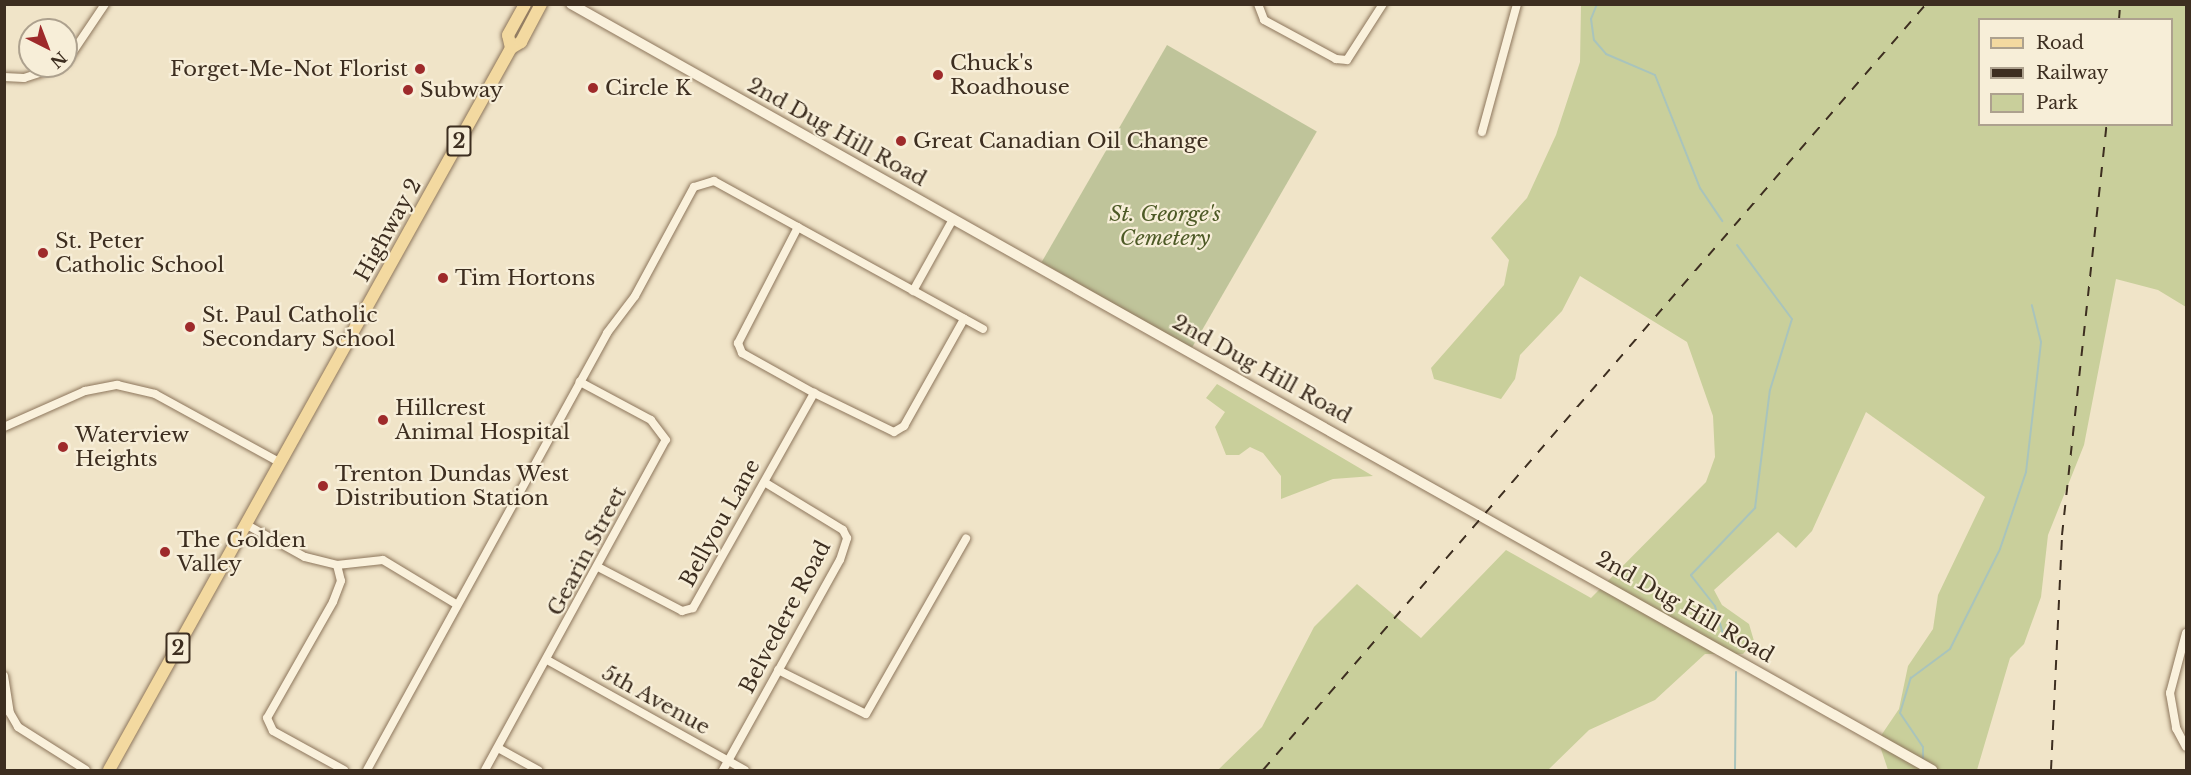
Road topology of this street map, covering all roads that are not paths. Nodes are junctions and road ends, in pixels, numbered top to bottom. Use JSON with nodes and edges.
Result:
{"nodes":[{"id":1,"x":105,"y":4,"type":"edge"},
{"id":2,"x":525,"y":4,"type":"edge"},
{"id":3,"x":542,"y":4,"type":"edge"},
{"id":4,"x":571,"y":4,"type":"edge"},
{"id":5,"x":1258,"y":4,"type":"edge"},
{"id":6,"x":1383,"y":4,"type":"edge"},
{"id":7,"x":1517,"y":4,"type":"edge"},
{"id":8,"x":78,"y":44,"type":"edge"},
{"id":9,"x":511,"y":48,"type":"junction"},
{"id":10,"x":1482,"y":132,"type":"dead end"},
{"id":11,"x":953,"y":219,"type":"junction"},
{"id":12,"x":798,"y":227,"type":"junction"},
{"id":13,"x":913,"y":291,"type":"junction"},
{"id":14,"x":964,"y":319,"type":"junction"},
{"id":15,"x":983,"y":329,"type":"dead end"},
{"id":16,"x":580,"y":382,"type":"junction"},
{"id":17,"x":814,"y":393,"type":"junction"},
{"id":18,"x":4,"y":427,"type":"edge"},
{"id":19,"x":281,"y":464,"type":"junction"},
{"id":20,"x":764,"y":482,"type":"junction"},
{"id":21,"x":247,"y":525,"type":"junction"},
{"id":22,"x":966,"y":539,"type":"dead end"},
{"id":23,"x":337,"y":565,"type":"junction"},
{"id":24,"x":598,"y":567,"type":"junction"},
{"id":25,"x":456,"y":604,"type":"junction"},
{"id":26,"x":2187,"y":633,"type":"edge"},
{"id":27,"x":549,"y":661,"type":"junction"},
{"id":28,"x":778,"y":670,"type":"junction"},
{"id":29,"x":4,"y":676,"type":"edge"},
{"id":30,"x":2187,"y":747,"type":"edge"},
{"id":31,"x":498,"y":748,"type":"junction"},
{"id":32,"x":728,"y":761,"type":"junction"},
{"id":33,"x":86,"y":771,"type":"edge"},
{"id":34,"x":109,"y":771,"type":"edge"},
{"id":35,"x":344,"y":771,"type":"edge"},
{"id":36,"x":368,"y":771,"type":"edge"},
{"id":37,"x":485,"y":771,"type":"edge"},
{"id":38,"x":538,"y":771,"type":"edge"},
{"id":39,"x":723,"y":771,"type":"edge"},
{"id":40,"x":745,"y":771,"type":"edge"},
{"id":41,"x":1932,"y":771,"type":"edge"}],
"edges":[{"from":1,"to":8,"type":"street"},
{"from":2,"to":9,"type":"main road","name":"Highway 2","number":"2"},
{"from":3,"to":9,"type":"main road","name":"Highway 2","number":"2"},
{"from":4,"to":11,"type":"street","name":"2nd Dug Hill Road"},
{"from":5,"to":6,"type":"street"},
{"from":7,"to":10,"type":"street"},
{"from":9,"to":19,"type":"main road","name":"Highway 2","number":"2"},
{"from":11,"to":13,"type":"street"},
{"from":11,"to":41,"type":"street","name":"2nd Dug Hill Road"},
{"from":12,"to":13,"type":"street"},
{"from":12,"to":16,"type":"street"},
{"from":12,"to":17,"type":"street"},
{"from":13,"to":14,"type":"street"},
{"from":14,"to":15,"type":"street"},
{"from":14,"to":17,"type":"street"},
{"from":16,"to":24,"type":"street","name":"Gearin Street"},
{"from":16,"to":25,"type":"street"},
{"from":17,"to":20,"type":"street","name":"Bellyou Lane"},
{"from":18,"to":19,"type":"street"},
{"from":19,"to":21,"type":"main road","number":"2"},
{"from":20,"to":24,"type":"street","name":"Bellyou Lane"},
{"from":20,"to":28,"type":"street","name":"Belvedere Road"},
{"from":21,"to":23,"type":"street"},
{"from":21,"to":34,"type":"main road","number":"2"},
{"from":22,"to":28,"type":"street"},
{"from":23,"to":25,"type":"street"},
{"from":23,"to":35,"type":"street"},
{"from":24,"to":27,"type":"street","name":"Gearin Street"},
{"from":25,"to":36,"type":"street"},
{"from":26,"to":30,"type":"street"},
{"from":27,"to":31,"type":"street","name":"Gearin Street"},
{"from":27,"to":32,"type":"street","name":"5th Avenue"},
{"from":28,"to":32,"type":"street","name":"Belvedere Road"},
{"from":29,"to":33,"type":"street"},
{"from":31,"to":37,"type":"street","name":"Gearin Street"},
{"from":31,"to":38,"type":"street"},
{"from":32,"to":39,"type":"street","name":"Belvedere Road"},
{"from":32,"to":40,"type":"street","name":"5th Avenue"}]}
